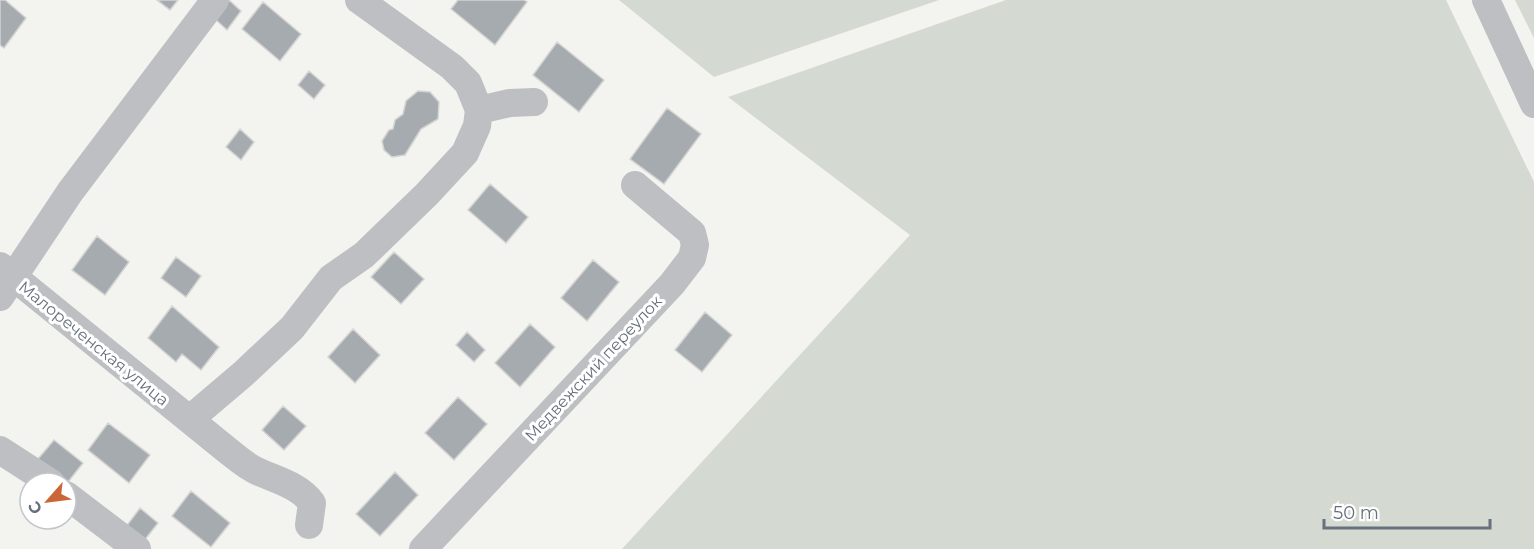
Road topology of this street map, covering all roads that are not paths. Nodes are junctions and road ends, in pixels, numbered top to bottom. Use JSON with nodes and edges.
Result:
{"nodes":[{"id":1,"x":215,"y":0,"type":"edge"},
{"id":2,"x":359,"y":0,"type":"edge"},
{"id":3,"x":1486,"y":0,"type":"edge"},
{"id":4,"x":534,"y":102,"type":"dead end"},
{"id":5,"x":1534,"y":104,"type":"edge"},
{"id":6,"x":479,"y":110,"type":"junction"},
{"id":7,"x":635,"y":185,"type":"dead end"},
{"id":8,"x":5,"y":280,"type":"edge"},
{"id":9,"x":190,"y":419,"type":"junction"},
{"id":10,"x":0,"y":450,"type":"edge"},
{"id":11,"x":32,"y":471,"type":"edge"},
{"id":12,"x":78,"y":504,"type":"edge"},
{"id":13,"x":309,"y":525,"type":"dead end"},
{"id":14,"x":137,"y":549,"type":"edge"},
{"id":15,"x":423,"y":549,"type":"edge"}],
"edges":[{"from":1,"to":8,"type":"street"},
{"from":2,"to":6,"type":"street"},
{"from":3,"to":5,"type":"street"},
{"from":4,"to":6,"type":"street"},
{"from":6,"to":9,"type":"street"},
{"from":7,"to":15,"type":"street","name":"Медвежский переулок"},
{"from":8,"to":9,"type":"street","name":"Малореченская улица"},
{"from":9,"to":13,"type":"street","name":"Малореченская улица"},
{"from":10,"to":11,"type":"street"},
{"from":12,"to":14,"type":"street"}]}
